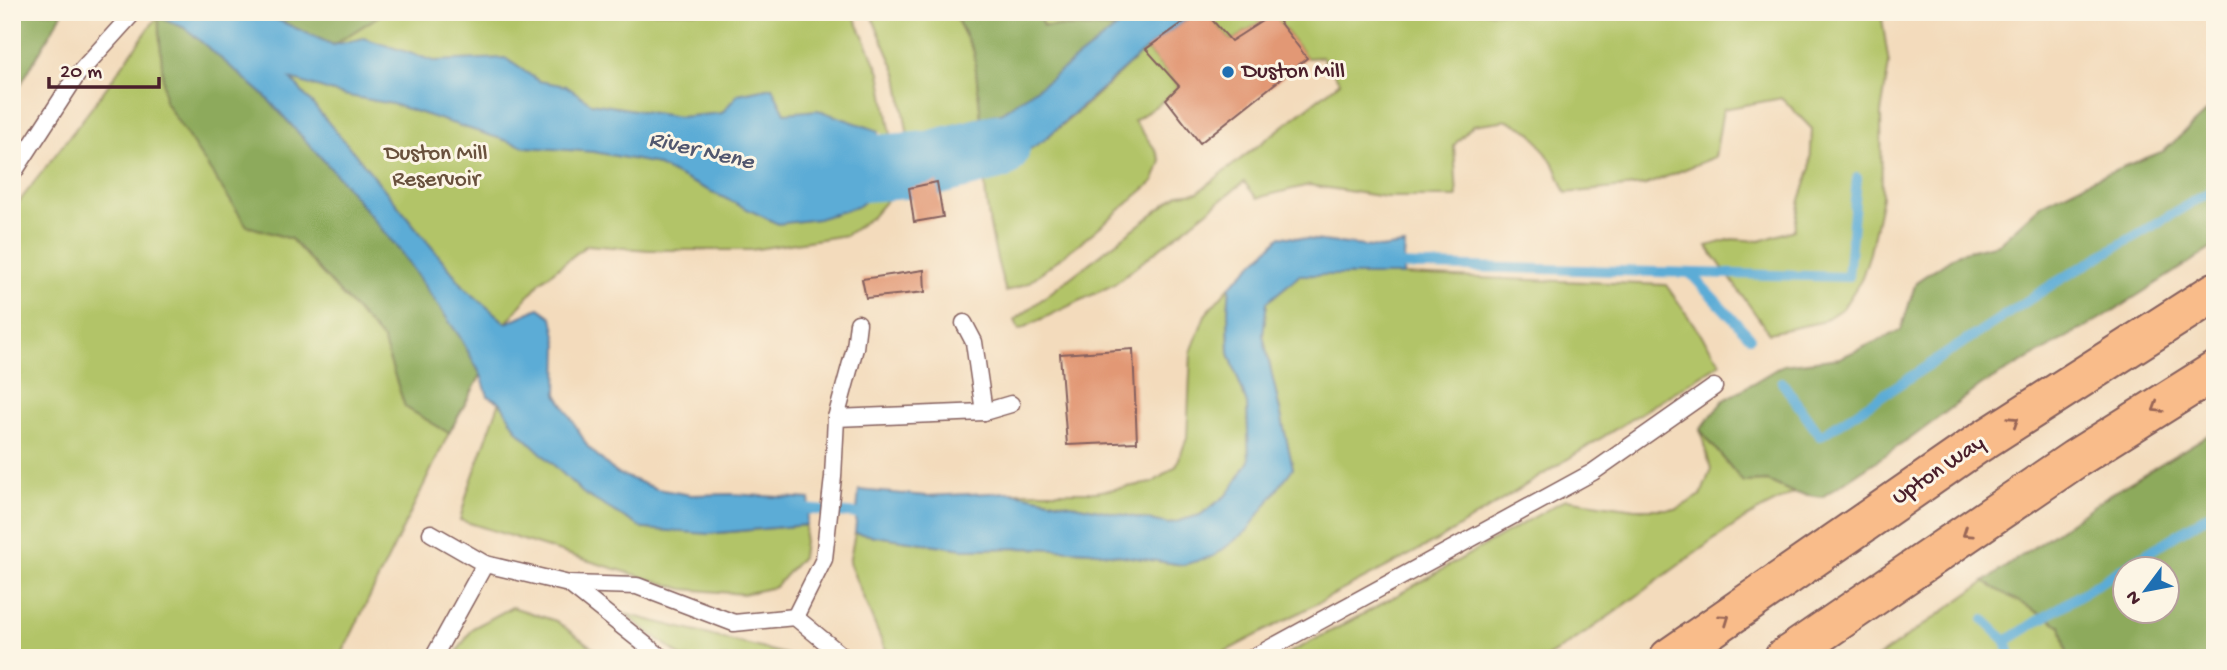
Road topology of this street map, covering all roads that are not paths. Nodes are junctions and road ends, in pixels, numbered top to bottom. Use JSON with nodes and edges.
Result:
{"nodes":[{"id":1,"x":133,"y":14,"type":"edge"},
{"id":2,"x":12,"y":174,"type":"edge"},
{"id":3,"x":2215,"y":292,"type":"edge"},
{"id":4,"x":858,"y":323,"type":"dead end"},
{"id":5,"x":964,"y":324,"type":"dead end"},
{"id":6,"x":2215,"y":371,"type":"edge"},
{"id":7,"x":1713,"y":387,"type":"dead end"},
{"id":8,"x":1011,"y":404,"type":"dead end"},
{"id":9,"x":984,"y":412,"type":"junction"},
{"id":10,"x":836,"y":418,"type":"junction"},
{"id":11,"x":431,"y":533,"type":"dead end"},
{"id":12,"x":485,"y":564,"type":"junction"},
{"id":13,"x":569,"y":584,"type":"junction"},
{"id":14,"x":795,"y":617,"type":"junction"},
{"id":15,"x":433,"y":658,"type":"edge"},
{"id":16,"x":662,"y":658,"type":"edge"},
{"id":17,"x":845,"y":658,"type":"edge"},
{"id":18,"x":1252,"y":658,"type":"edge"},
{"id":19,"x":1669,"y":658,"type":"edge"},
{"id":20,"x":1783,"y":658,"type":"edge"}],
"edges":[{"from":1,"to":2,"type":"lane"},
{"from":19,"to":3,"type":"highway","name":"Upton Way","one_way":true},
{"from":4,"to":10,"type":"lane"},
{"from":5,"to":9,"type":"lane"},
{"from":6,"to":20,"type":"highway","one_way":true},
{"from":7,"to":18,"type":"lane"},
{"from":8,"to":9,"type":"lane"},
{"from":9,"to":10,"type":"lane"},
{"from":10,"to":14,"type":"lane"},
{"from":11,"to":12,"type":"lane"},
{"from":12,"to":13,"type":"lane"},
{"from":12,"to":15,"type":"lane"},
{"from":13,"to":14,"type":"lane"},
{"from":13,"to":16,"type":"lane"},
{"from":14,"to":17,"type":"lane"}]}
